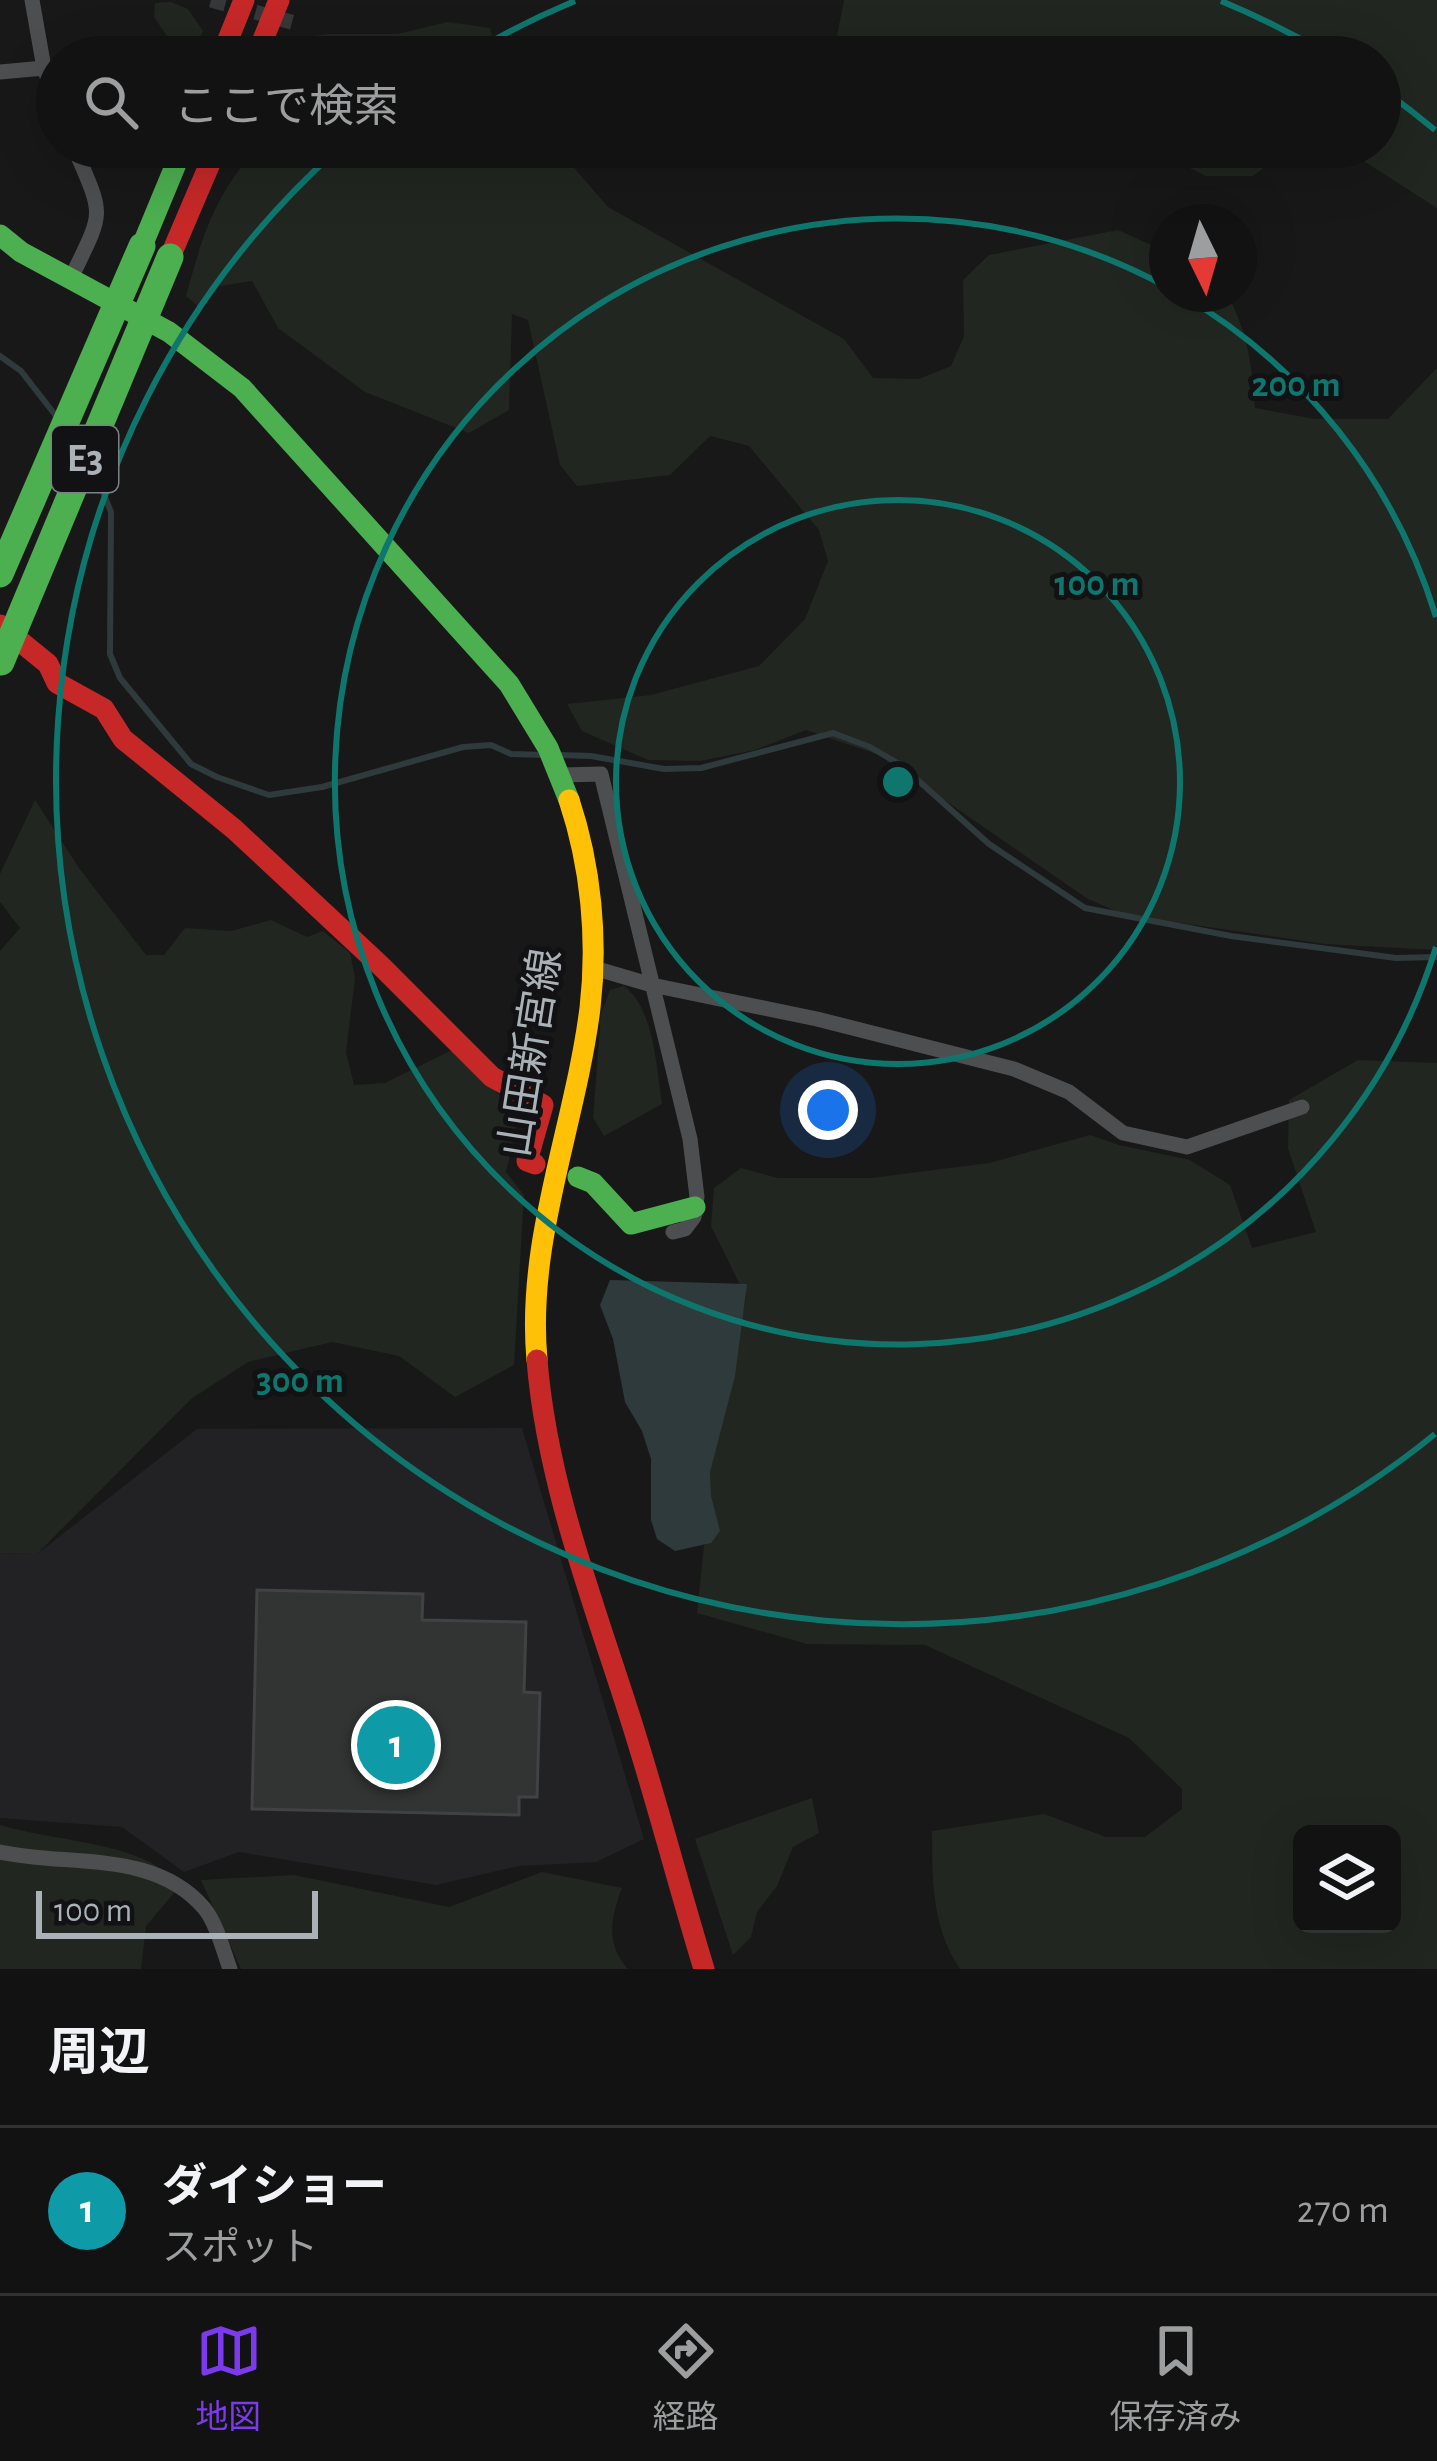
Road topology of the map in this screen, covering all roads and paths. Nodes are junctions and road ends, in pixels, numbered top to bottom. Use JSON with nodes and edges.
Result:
{"nodes":[{"id":1,"x":32,"y":0,"type":"edge"},
{"id":2,"x":244,"y":0,"type":"edge"},
{"id":3,"x":279,"y":0,"type":"edge"},
{"id":4,"x":38,"y":36,"type":"edge"},
{"id":5,"x":229,"y":36,"type":"edge"},
{"id":6,"x":264,"y":36,"type":"edge"},
{"id":7,"x":36,"y":69,"type":"edge"},
{"id":8,"x":0,"y":71,"type":"edge"},
{"id":9,"x":83,"y":168,"type":"edge"},
{"id":10,"x":174,"y":168,"type":"edge"},
{"id":11,"x":208,"y":168,"type":"edge"},
{"id":12,"x":0,"y":235,"type":"edge"},
{"id":13,"x":71,"y":278,"type":"junction"},
{"id":14,"x":0,"y":574,"type":"edge"},
{"id":15,"x":0,"y":625,"type":"edge"},
{"id":16,"x":1,"y":663,"type":"edge"},
{"id":17,"x":563,"y":775,"type":"junction"},
{"id":18,"x":594,"y":968,"type":"junction"},
{"id":19,"x":652,"y":986,"type":"junction"},
{"id":20,"x":1302,"y":1107,"type":"dead end"},
{"id":21,"x":535,"y":1164,"type":"dead end"},
{"id":22,"x":578,"y":1177,"type":"dead end"},
{"id":23,"x":695,"y":1207,"type":"junction"},
{"id":24,"x":673,"y":1232,"type":"dead end"},
{"id":25,"x":0,"y":1852,"type":"edge"},
{"id":26,"x":230,"y":1969,"type":"edge"},
{"id":27,"x":704,"y":1969,"type":"edge"}],
"edges":[{"from":1,"to":4,"type":"street"},
{"from":2,"to":5,"type":"main road"},
{"from":3,"to":6,"type":"main road"},
{"from":7,"to":8,"type":"street"},
{"from":9,"to":13,"type":"street"},
{"from":10,"to":14,"type":"main road","number":"E3","bridge":true},
{"from":11,"to":16,"type":"main road","number":"E3","bridge":true},
{"from":12,"to":13,"type":"main road","name":"山田新宮線"},
{"from":13,"to":17,"type":"main road","name":"山田新宮線"},
{"from":15,"to":21,"type":"main road"},
{"from":17,"to":18,"type":"main road","name":"山田新宮線"},
{"from":17,"to":19,"type":"street"},
{"from":18,"to":19,"type":"street"},
{"from":18,"to":27,"type":"main road","name":"山田新宮線"},
{"from":19,"to":20,"type":"street"},
{"from":19,"to":23,"type":"street"},
{"from":22,"to":23,"type":"main road"},
{"from":23,"to":24,"type":"street"},
{"from":25,"to":26,"type":"street"}]}
